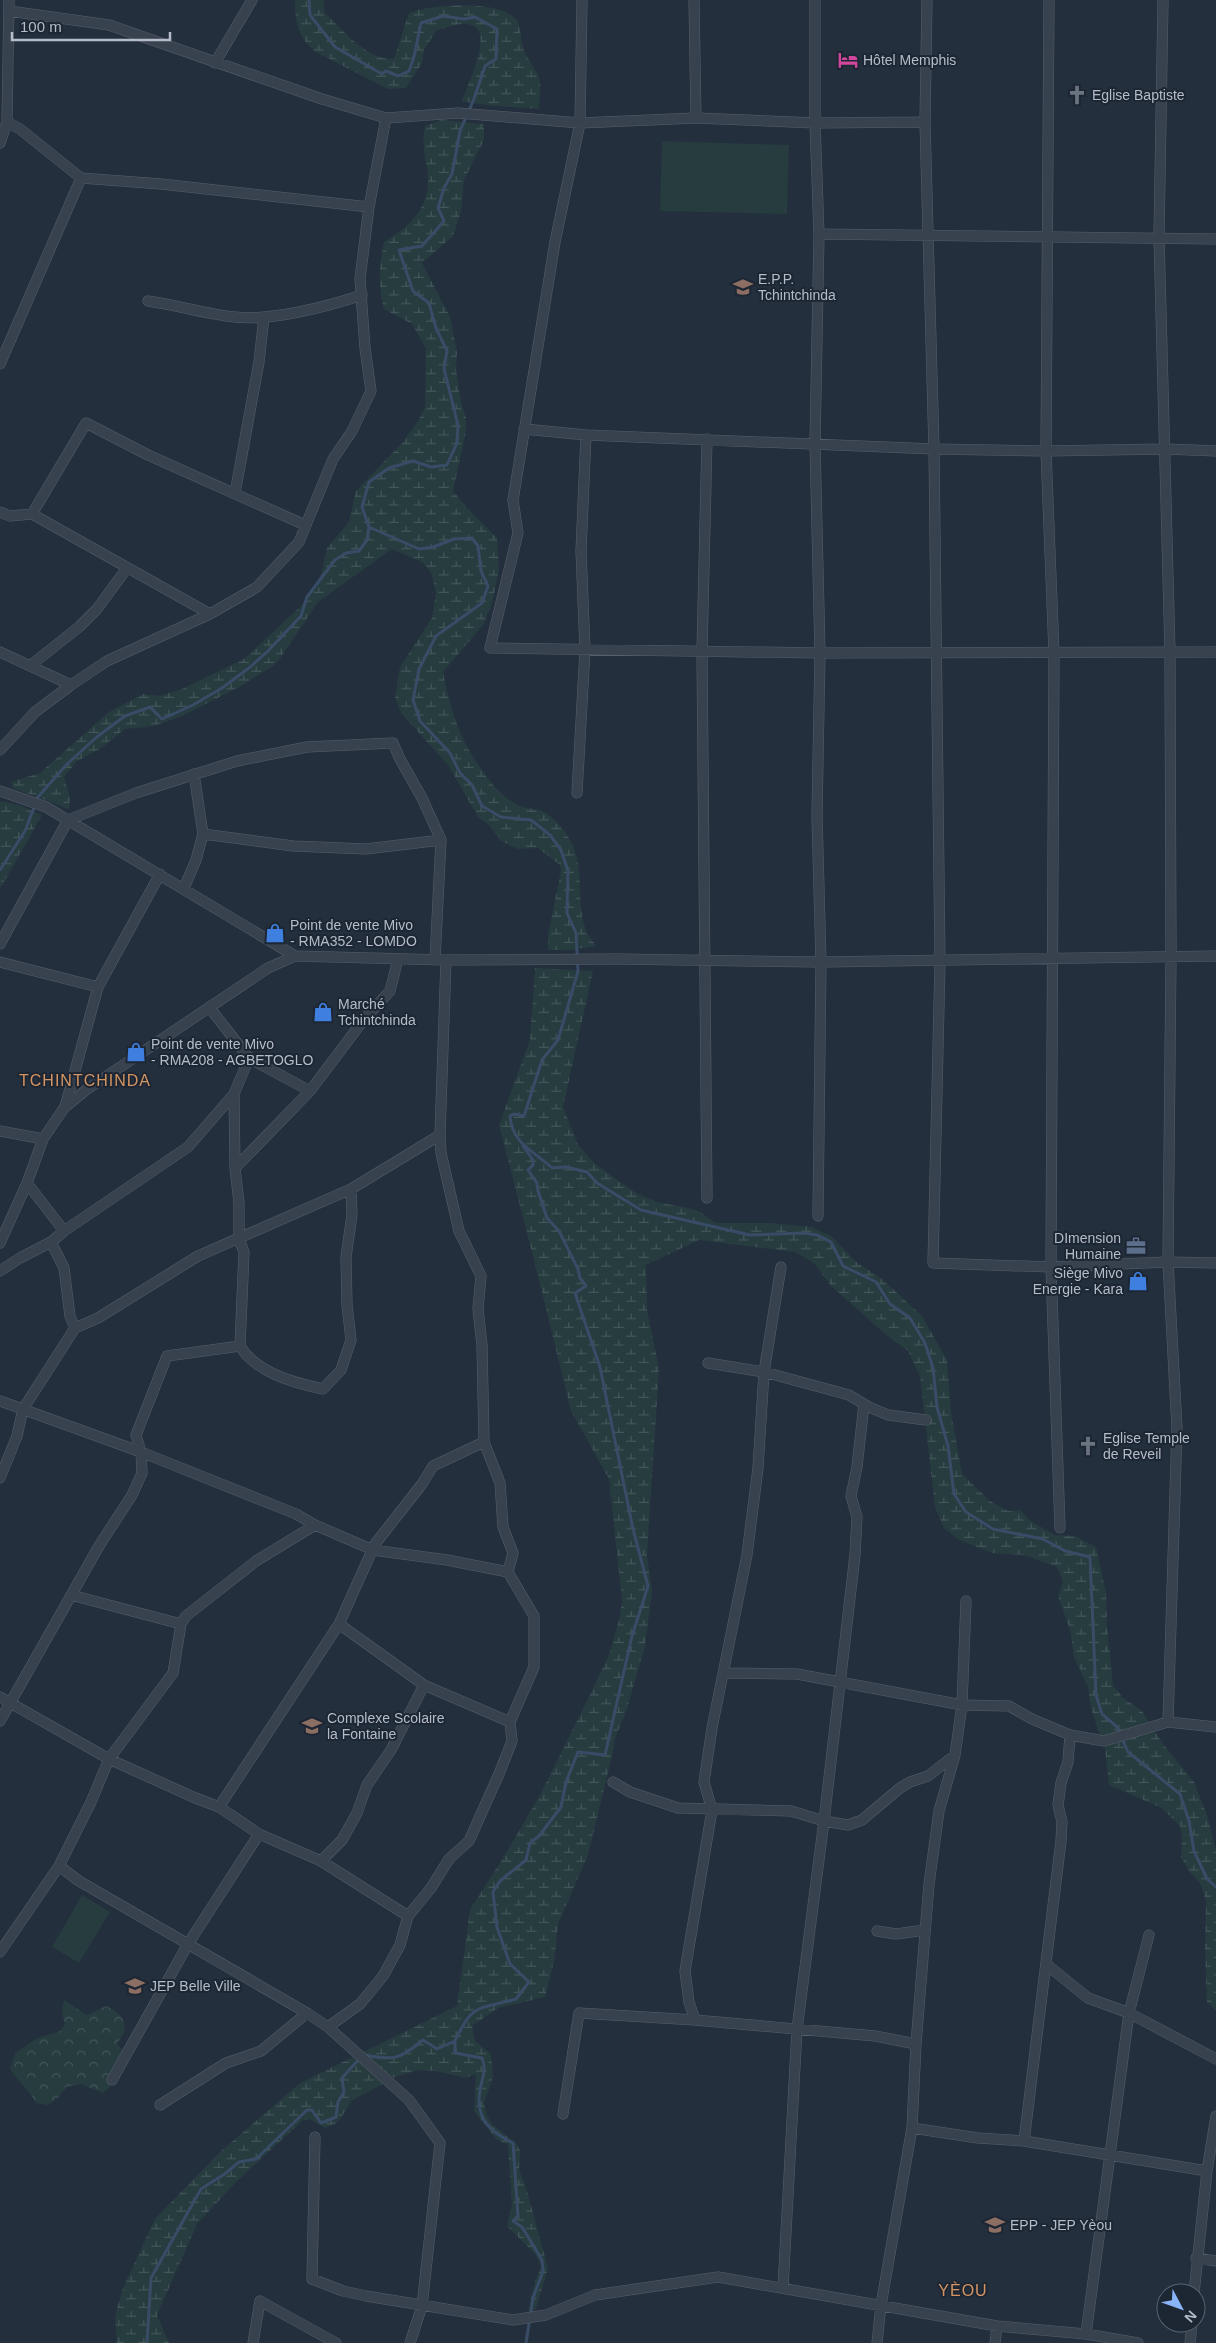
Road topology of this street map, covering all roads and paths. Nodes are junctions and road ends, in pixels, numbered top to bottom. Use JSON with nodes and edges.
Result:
{"nodes":[{"id":1,"x":252,"y":0,"type":"edge"},
{"id":2,"x":582,"y":0,"type":"edge"},
{"id":3,"x":694,"y":0,"type":"edge"},
{"id":4,"x":815,"y":0,"type":"edge"},
{"id":5,"x":927,"y":0,"type":"edge"},
{"id":6,"x":1049,"y":0,"type":"edge"},
{"id":7,"x":1163,"y":0,"type":"edge"},
{"id":8,"x":9,"y":5,"type":"edge"},
{"id":9,"x":215,"y":63,"type":"junction"},
{"id":10,"x":386,"y":118,"type":"junction"},
{"id":11,"x":696,"y":118,"type":"junction"},
{"id":12,"x":7,"y":122,"type":"junction"},
{"id":13,"x":925,"y":122,"type":"junction"},
{"id":14,"x":580,"y":123,"type":"junction"},
{"id":15,"x":815,"y":123,"type":"junction"},
{"id":16,"x":0,"y":143,"type":"edge"},
{"id":17,"x":81,"y":178,"type":"junction"},
{"id":18,"x":369,"y":207,"type":"junction"},
{"id":19,"x":819,"y":234,"type":"junction"},
{"id":20,"x":929,"y":236,"type":"junction"},
{"id":21,"x":1160,"y":237,"type":"junction"},
{"id":22,"x":1046,"y":238,"type":"junction"},
{"id":23,"x":1216,"y":239,"type":"edge"},
{"id":24,"x":362,"y":295,"type":"junction"},
{"id":25,"x":148,"y":301,"type":"dead end"},
{"id":26,"x":264,"y":317,"type":"junction"},
{"id":27,"x":0,"y":364,"type":"edge"},
{"id":28,"x":524,"y":430,"type":"junction"},
{"id":29,"x":586,"y":435,"type":"junction"},
{"id":30,"x":707,"y":439,"type":"junction"},
{"id":31,"x":815,"y":443,"type":"junction"},
{"id":32,"x":934,"y":449,"type":"junction"},
{"id":33,"x":1166,"y":449,"type":"junction"},
{"id":34,"x":1046,"y":451,"type":"junction"},
{"id":35,"x":1216,"y":451,"type":"edge"},
{"id":36,"x":235,"y":493,"type":"junction"},
{"id":37,"x":0,"y":512,"type":"edge"},
{"id":38,"x":32,"y":514,"type":"junction"},
{"id":39,"x":304,"y":525,"type":"junction"},
{"id":40,"x":127,"y":568,"type":"junction"},
{"id":41,"x":210,"y":614,"type":"junction"},
{"id":42,"x":585,"y":650,"type":"junction"},
{"id":43,"x":0,"y":652,"type":"edge"},
{"id":44,"x":702,"y":652,"type":"junction"},
{"id":45,"x":1170,"y":652,"type":"junction"},
{"id":46,"x":1216,"y":652,"type":"edge"},
{"id":47,"x":820,"y":653,"type":"junction"},
{"id":48,"x":1054,"y":653,"type":"junction"},
{"id":49,"x":936,"y":654,"type":"junction"},
{"id":50,"x":31,"y":665,"type":"junction"},
{"id":51,"x":71,"y":685,"type":"junction"},
{"id":52,"x":0,"y":750,"type":"edge"},
{"id":53,"x":194,"y":774,"type":"junction"},
{"id":54,"x":0,"y":791,"type":"edge"},
{"id":55,"x":577,"y":793,"type":"dead end"},
{"id":56,"x":68,"y":820,"type":"junction"},
{"id":57,"x":203,"y":834,"type":"junction"},
{"id":58,"x":441,"y":840,"type":"junction"},
{"id":59,"x":160,"y":874,"type":"junction"},
{"id":60,"x":184,"y":888,"type":"junction"},
{"id":61,"x":0,"y":944,"type":"edge"},
{"id":62,"x":295,"y":956,"type":"junction"},
{"id":63,"x":1216,"y":956,"type":"edge"},
{"id":64,"x":1053,"y":958,"type":"junction"},
{"id":65,"x":1171,"y":958,"type":"junction"},
{"id":66,"x":398,"y":959,"type":"junction"},
{"id":67,"x":704,"y":959,"type":"junction"},
{"id":68,"x":435,"y":960,"type":"junction"},
{"id":69,"x":446,"y":960,"type":"junction"},
{"id":70,"x":0,"y":962,"type":"edge"},
{"id":71,"x":821,"y":962,"type":"junction"},
{"id":72,"x":940,"y":962,"type":"junction"},
{"id":73,"x":98,"y":987,"type":"junction"},
{"id":74,"x":209,"y":1008,"type":"junction"},
{"id":75,"x":249,"y":1058,"type":"junction"},
{"id":76,"x":310,"y":1091,"type":"junction"},
{"id":77,"x":234,"y":1094,"type":"junction"},
{"id":78,"x":64,"y":1108,"type":"junction"},
{"id":79,"x":0,"y":1131,"type":"edge"},
{"id":80,"x":440,"y":1135,"type":"junction"},
{"id":81,"x":43,"y":1139,"type":"junction"},
{"id":82,"x":235,"y":1168,"type":"junction"},
{"id":83,"x":27,"y":1183,"type":"junction"},
{"id":84,"x":352,"y":1189,"type":"junction"},
{"id":85,"x":707,"y":1198,"type":"dead end"},
{"id":86,"x":818,"y":1216,"type":"dead end"},
{"id":87,"x":64,"y":1230,"type":"junction"},
{"id":88,"x":239,"y":1239,"type":"junction"},
{"id":89,"x":51,"y":1242,"type":"junction"},
{"id":90,"x":0,"y":1243,"type":"edge"},
{"id":91,"x":1168,"y":1262,"type":"junction"},
{"id":92,"x":1216,"y":1263,"type":"edge"},
{"id":93,"x":781,"y":1267,"type":"dead end"},
{"id":94,"x":1051,"y":1267,"type":"junction"},
{"id":95,"x":0,"y":1272,"type":"edge"},
{"id":96,"x":75,"y":1328,"type":"junction"},
{"id":97,"x":240,"y":1346,"type":"junction"},
{"id":98,"x":708,"y":1363,"type":"dead end"},
{"id":99,"x":764,"y":1372,"type":"junction"},
{"id":100,"x":0,"y":1401,"type":"edge"},
{"id":101,"x":864,"y":1404,"type":"junction"},
{"id":102,"x":23,"y":1408,"type":"junction"},
{"id":103,"x":926,"y":1420,"type":"dead end"},
{"id":104,"x":484,"y":1442,"type":"junction"},
{"id":105,"x":141,"y":1452,"type":"junction"},
{"id":106,"x":0,"y":1478,"type":"edge"},
{"id":107,"x":315,"y":1525,"type":"junction"},
{"id":108,"x":1060,"y":1528,"type":"dead end"},
{"id":109,"x":373,"y":1550,"type":"junction"},
{"id":110,"x":508,"y":1572,"type":"junction"},
{"id":111,"x":72,"y":1595,"type":"junction"},
{"id":112,"x":966,"y":1601,"type":"dead end"},
{"id":113,"x":181,"y":1624,"type":"junction"},
{"id":114,"x":339,"y":1624,"type":"junction"},
{"id":115,"x":724,"y":1673,"type":"junction"},
{"id":116,"x":840,"y":1684,"type":"junction"},
{"id":117,"x":424,"y":1686,"type":"junction"},
{"id":118,"x":0,"y":1697,"type":"edge"},
{"id":119,"x":11,"y":1704,"type":"junction"},
{"id":120,"x":962,"y":1706,"type":"junction"},
{"id":121,"x":0,"y":1720,"type":"edge"},
{"id":122,"x":510,"y":1722,"type":"junction"},
{"id":123,"x":1168,"y":1722,"type":"junction"},
{"id":124,"x":1216,"y":1727,"type":"edge"},
{"id":125,"x":1070,"y":1735,"type":"junction"},
{"id":126,"x":955,"y":1756,"type":"junction"},
{"id":127,"x":109,"y":1759,"type":"junction"},
{"id":128,"x":613,"y":1782,"type":"dead end"},
{"id":129,"x":219,"y":1806,"type":"junction"},
{"id":130,"x":712,"y":1810,"type":"junction"},
{"id":131,"x":824,"y":1822,"type":"junction"},
{"id":132,"x":259,"y":1834,"type":"junction"},
{"id":133,"x":321,"y":1861,"type":"junction"},
{"id":134,"x":59,"y":1866,"type":"junction"},
{"id":135,"x":408,"y":1916,"type":"junction"},
{"id":136,"x":925,"y":1930,"type":"junction"},
{"id":137,"x":877,"y":1931,"type":"dead end"},
{"id":138,"x":1149,"y":1935,"type":"dead end"},
{"id":139,"x":188,"y":1944,"type":"junction"},
{"id":140,"x":0,"y":1952,"type":"edge"},
{"id":141,"x":1046,"y":1964,"type":"junction"},
{"id":142,"x":307,"y":2013,"type":"junction"},
{"id":143,"x":1129,"y":2013,"type":"junction"},
{"id":144,"x":695,"y":2020,"type":"junction"},
{"id":145,"x":328,"y":2027,"type":"junction"},
{"id":146,"x":797,"y":2029,"type":"junction"},
{"id":147,"x":916,"y":2044,"type":"junction"},
{"id":148,"x":1216,"y":2059,"type":"edge"},
{"id":149,"x":112,"y":2080,"type":"dead end"},
{"id":150,"x":160,"y":2105,"type":"dead end"},
{"id":151,"x":564,"y":2114,"type":"dead end"},
{"id":152,"x":1216,"y":2116,"type":"edge"},
{"id":153,"x":912,"y":2128,"type":"junction"},
{"id":154,"x":315,"y":2137,"type":"dead end"},
{"id":155,"x":1024,"y":2140,"type":"junction"},
{"id":156,"x":1111,"y":2156,"type":"junction"},
{"id":157,"x":1207,"y":2171,"type":"junction"},
{"id":158,"x":1196,"y":2258,"type":"junction"},
{"id":159,"x":1216,"y":2261,"type":"edge"},
{"id":160,"x":1195,"y":2283,"type":"edge"},
{"id":161,"x":783,"y":2288,"type":"junction"},
{"id":162,"x":881,"y":2305,"type":"junction"},
{"id":163,"x":422,"y":2306,"type":"junction"},
{"id":164,"x":997,"y":2326,"type":"junction"},
{"id":165,"x":1086,"y":2334,"type":"junction"},
{"id":166,"x":253,"y":2343,"type":"edge"},
{"id":167,"x":336,"y":2343,"type":"edge"},
{"id":168,"x":410,"y":2343,"type":"edge"},
{"id":169,"x":877,"y":2343,"type":"edge"},
{"id":170,"x":995,"y":2343,"type":"edge"},
{"id":171,"x":1138,"y":2343,"type":"edge"}],
"edges":[{"from":1,"to":9,"type":"street"},
{"from":2,"to":14,"type":"street"},
{"from":3,"to":11,"type":"street"},
{"from":4,"to":15,"type":"street"},
{"from":5,"to":13,"type":"street"},
{"from":6,"to":22,"type":"street"},
{"from":7,"to":21,"type":"street"},
{"from":8,"to":9,"type":"street"},
{"from":8,"to":12,"type":"street"},
{"from":9,"to":10,"type":"street"},
{"from":10,"to":14,"type":"street"},
{"from":10,"to":18,"type":"street"},
{"from":11,"to":14,"type":"street"},
{"from":11,"to":15,"type":"street"},
{"from":12,"to":16,"type":"street"},
{"from":12,"to":17,"type":"street"},
{"from":13,"to":15,"type":"street"},
{"from":13,"to":20,"type":"street"},
{"from":14,"to":28,"type":"street"},
{"from":15,"to":19,"type":"street"},
{"from":17,"to":18,"type":"street"},
{"from":17,"to":27,"type":"street"},
{"from":18,"to":24,"type":"street"},
{"from":19,"to":20,"type":"street"},
{"from":19,"to":31,"type":"street"},
{"from":20,"to":22,"type":"street"},
{"from":20,"to":32,"type":"street"},
{"from":21,"to":22,"type":"street"},
{"from":21,"to":23,"type":"street"},
{"from":21,"to":33,"type":"street"},
{"from":22,"to":34,"type":"street"},
{"from":24,"to":26,"type":"street"},
{"from":24,"to":39,"type":"street"},
{"from":25,"to":26,"type":"street"},
{"from":26,"to":36,"type":"street"},
{"from":28,"to":29,"type":"street"},
{"from":28,"to":42,"type":"street"},
{"from":29,"to":30,"type":"street"},
{"from":29,"to":42,"type":"street"},
{"from":30,"to":31,"type":"street"},
{"from":30,"to":44,"type":"street"},
{"from":31,"to":32,"type":"street"},
{"from":31,"to":47,"type":"street"},
{"from":32,"to":34,"type":"street"},
{"from":32,"to":49,"type":"street"},
{"from":33,"to":34,"type":"street"},
{"from":33,"to":35,"type":"street"},
{"from":33,"to":45,"type":"street"},
{"from":34,"to":48,"type":"street"},
{"from":36,"to":38,"type":"street"},
{"from":36,"to":39,"type":"street"},
{"from":37,"to":38,"type":"street"},
{"from":38,"to":40,"type":"street"},
{"from":39,"to":41,"type":"street"},
{"from":40,"to":41,"type":"street"},
{"from":40,"to":50,"type":"street"},
{"from":41,"to":51,"type":"street"},
{"from":42,"to":44,"type":"street"},
{"from":42,"to":55,"type":"street"},
{"from":43,"to":50,"type":"street"},
{"from":44,"to":47,"type":"street"},
{"from":44,"to":67,"type":"street"},
{"from":45,"to":46,"type":"street"},
{"from":45,"to":48,"type":"street"},
{"from":45,"to":65,"type":"street"},
{"from":47,"to":49,"type":"street"},
{"from":47,"to":71,"type":"street"},
{"from":48,"to":49,"type":"street"},
{"from":48,"to":64,"type":"street"},
{"from":49,"to":72,"type":"street"},
{"from":50,"to":51,"type":"street"},
{"from":51,"to":52,"type":"street"},
{"from":53,"to":56,"type":"street"},
{"from":53,"to":57,"type":"street"},
{"from":53,"to":58,"type":"street"},
{"from":54,"to":56,"type":"street"},
{"from":56,"to":59,"type":"street"},
{"from":56,"to":61,"type":"street"},
{"from":57,"to":58,"type":"street"},
{"from":57,"to":60,"type":"street"},
{"from":58,"to":68,"type":"street"},
{"from":59,"to":60,"type":"street"},
{"from":59,"to":73,"type":"street"},
{"from":60,"to":62,"type":"street"},
{"from":62,"to":66,"type":"street"},
{"from":62,"to":74,"type":"street"},
{"from":63,"to":65,"type":"street"},
{"from":64,"to":65,"type":"street"},
{"from":64,"to":72,"type":"street"},
{"from":64,"to":94,"type":"street"},
{"from":65,"to":91,"type":"street"},
{"from":66,"to":68,"type":"street"},
{"from":66,"to":76,"type":"street"},
{"from":67,"to":69,"type":"street"},
{"from":67,"to":71,"type":"street"},
{"from":67,"to":85,"type":"street"},
{"from":68,"to":69,"type":"street"},
{"from":69,"to":80,"type":"street"},
{"from":70,"to":73,"type":"street"},
{"from":71,"to":72,"type":"street"},
{"from":71,"to":86,"type":"street"},
{"from":72,"to":94,"type":"street"},
{"from":73,"to":78,"type":"street"},
{"from":74,"to":75,"type":"street"},
{"from":74,"to":78,"type":"street"},
{"from":75,"to":76,"type":"street"},
{"from":75,"to":77,"type":"street"},
{"from":76,"to":82,"type":"street"},
{"from":77,"to":82,"type":"street"},
{"from":77,"to":87,"type":"street"},
{"from":78,"to":81,"type":"street"},
{"from":79,"to":81,"type":"street"},
{"from":80,"to":84,"type":"street"},
{"from":80,"to":104,"type":"street"},
{"from":81,"to":83,"type":"street"},
{"from":82,"to":88,"type":"street"},
{"from":83,"to":87,"type":"street"},
{"from":83,"to":90,"type":"street"},
{"from":84,"to":88,"type":"street"},
{"from":84,"to":97,"type":"street"},
{"from":87,"to":89,"type":"street"},
{"from":88,"to":96,"type":"street"},
{"from":88,"to":97,"type":"street"},
{"from":89,"to":95,"type":"street"},
{"from":89,"to":96,"type":"street"},
{"from":91,"to":92,"type":"street"},
{"from":91,"to":94,"type":"street"},
{"from":91,"to":123,"type":"street"},
{"from":93,"to":99,"type":"street"},
{"from":94,"to":108,"type":"street"},
{"from":96,"to":102,"type":"street"},
{"from":97,"to":105,"type":"street"},
{"from":98,"to":99,"type":"street"},
{"from":99,"to":101,"type":"street"},
{"from":99,"to":115,"type":"street"},
{"from":100,"to":102,"type":"street"},
{"from":101,"to":103,"type":"street"},
{"from":101,"to":116,"type":"street"},
{"from":102,"to":105,"type":"street"},
{"from":102,"to":106,"type":"street"},
{"from":104,"to":109,"type":"street"},
{"from":104,"to":110,"type":"street"},
{"from":105,"to":107,"type":"street"},
{"from":105,"to":111,"type":"street"},
{"from":107,"to":109,"type":"street"},
{"from":107,"to":113,"type":"street"},
{"from":109,"to":110,"type":"street"},
{"from":109,"to":114,"type":"street"},
{"from":110,"to":122,"type":"street"},
{"from":111,"to":113,"type":"street"},
{"from":111,"to":119,"type":"street"},
{"from":112,"to":120,"type":"street"},
{"from":113,"to":127,"type":"street"},
{"from":114,"to":117,"type":"street"},
{"from":114,"to":129,"type":"street"},
{"from":115,"to":116,"type":"street"},
{"from":115,"to":130,"type":"street"},
{"from":116,"to":120,"type":"street"},
{"from":116,"to":131,"type":"street"},
{"from":117,"to":122,"type":"street"},
{"from":117,"to":133,"type":"street"},
{"from":118,"to":119,"type":"street"},
{"from":119,"to":121,"type":"street"},
{"from":119,"to":127,"type":"street"},
{"from":120,"to":125,"type":"street"},
{"from":120,"to":126,"type":"street"},
{"from":122,"to":135,"type":"street"},
{"from":123,"to":124,"type":"street"},
{"from":123,"to":125,"type":"street"},
{"from":125,"to":141,"type":"street"},
{"from":126,"to":131,"type":"street"},
{"from":126,"to":136,"type":"street"},
{"from":127,"to":129,"type":"street"},
{"from":127,"to":134,"type":"street"},
{"from":128,"to":130,"type":"street"},
{"from":129,"to":132,"type":"street"},
{"from":130,"to":131,"type":"street"},
{"from":130,"to":144,"type":"street"},
{"from":131,"to":146,"type":"street"},
{"from":132,"to":133,"type":"street"},
{"from":132,"to":139,"type":"street"},
{"from":133,"to":135,"type":"street"},
{"from":134,"to":139,"type":"street"},
{"from":134,"to":140,"type":"street"},
{"from":135,"to":145,"type":"street"},
{"from":136,"to":137,"type":"street"},
{"from":136,"to":147,"type":"street"},
{"from":138,"to":143,"type":"street"},
{"from":139,"to":142,"type":"street"},
{"from":139,"to":149,"type":"street"},
{"from":141,"to":143,"type":"street"},
{"from":141,"to":155,"type":"street"},
{"from":142,"to":145,"type":"street"},
{"from":142,"to":150,"type":"street"},
{"from":143,"to":148,"type":"street"},
{"from":143,"to":156,"type":"street"},
{"from":144,"to":146,"type":"street"},
{"from":144,"to":151,"type":"street"},
{"from":145,"to":163,"type":"street"},
{"from":146,"to":147,"type":"street"},
{"from":146,"to":161,"type":"street"},
{"from":147,"to":153,"type":"street"},
{"from":152,"to":157,"type":"street"},
{"from":153,"to":155,"type":"street"},
{"from":153,"to":162,"type":"street"},
{"from":154,"to":163,"type":"street"},
{"from":155,"to":156,"type":"street"},
{"from":156,"to":157,"type":"street"},
{"from":156,"to":165,"type":"street"},
{"from":157,"to":158,"type":"street"},
{"from":158,"to":159,"type":"street"},
{"from":158,"to":160,"type":"street"},
{"from":161,"to":162,"type":"street"},
{"from":161,"to":163,"type":"street"},
{"from":162,"to":164,"type":"street"},
{"from":162,"to":169,"type":"street"},
{"from":163,"to":168,"type":"street"},
{"from":164,"to":165,"type":"street"},
{"from":164,"to":170,"type":"street"},
{"from":165,"to":171,"type":"street"},
{"from":166,"to":167,"type":"street"}]}
